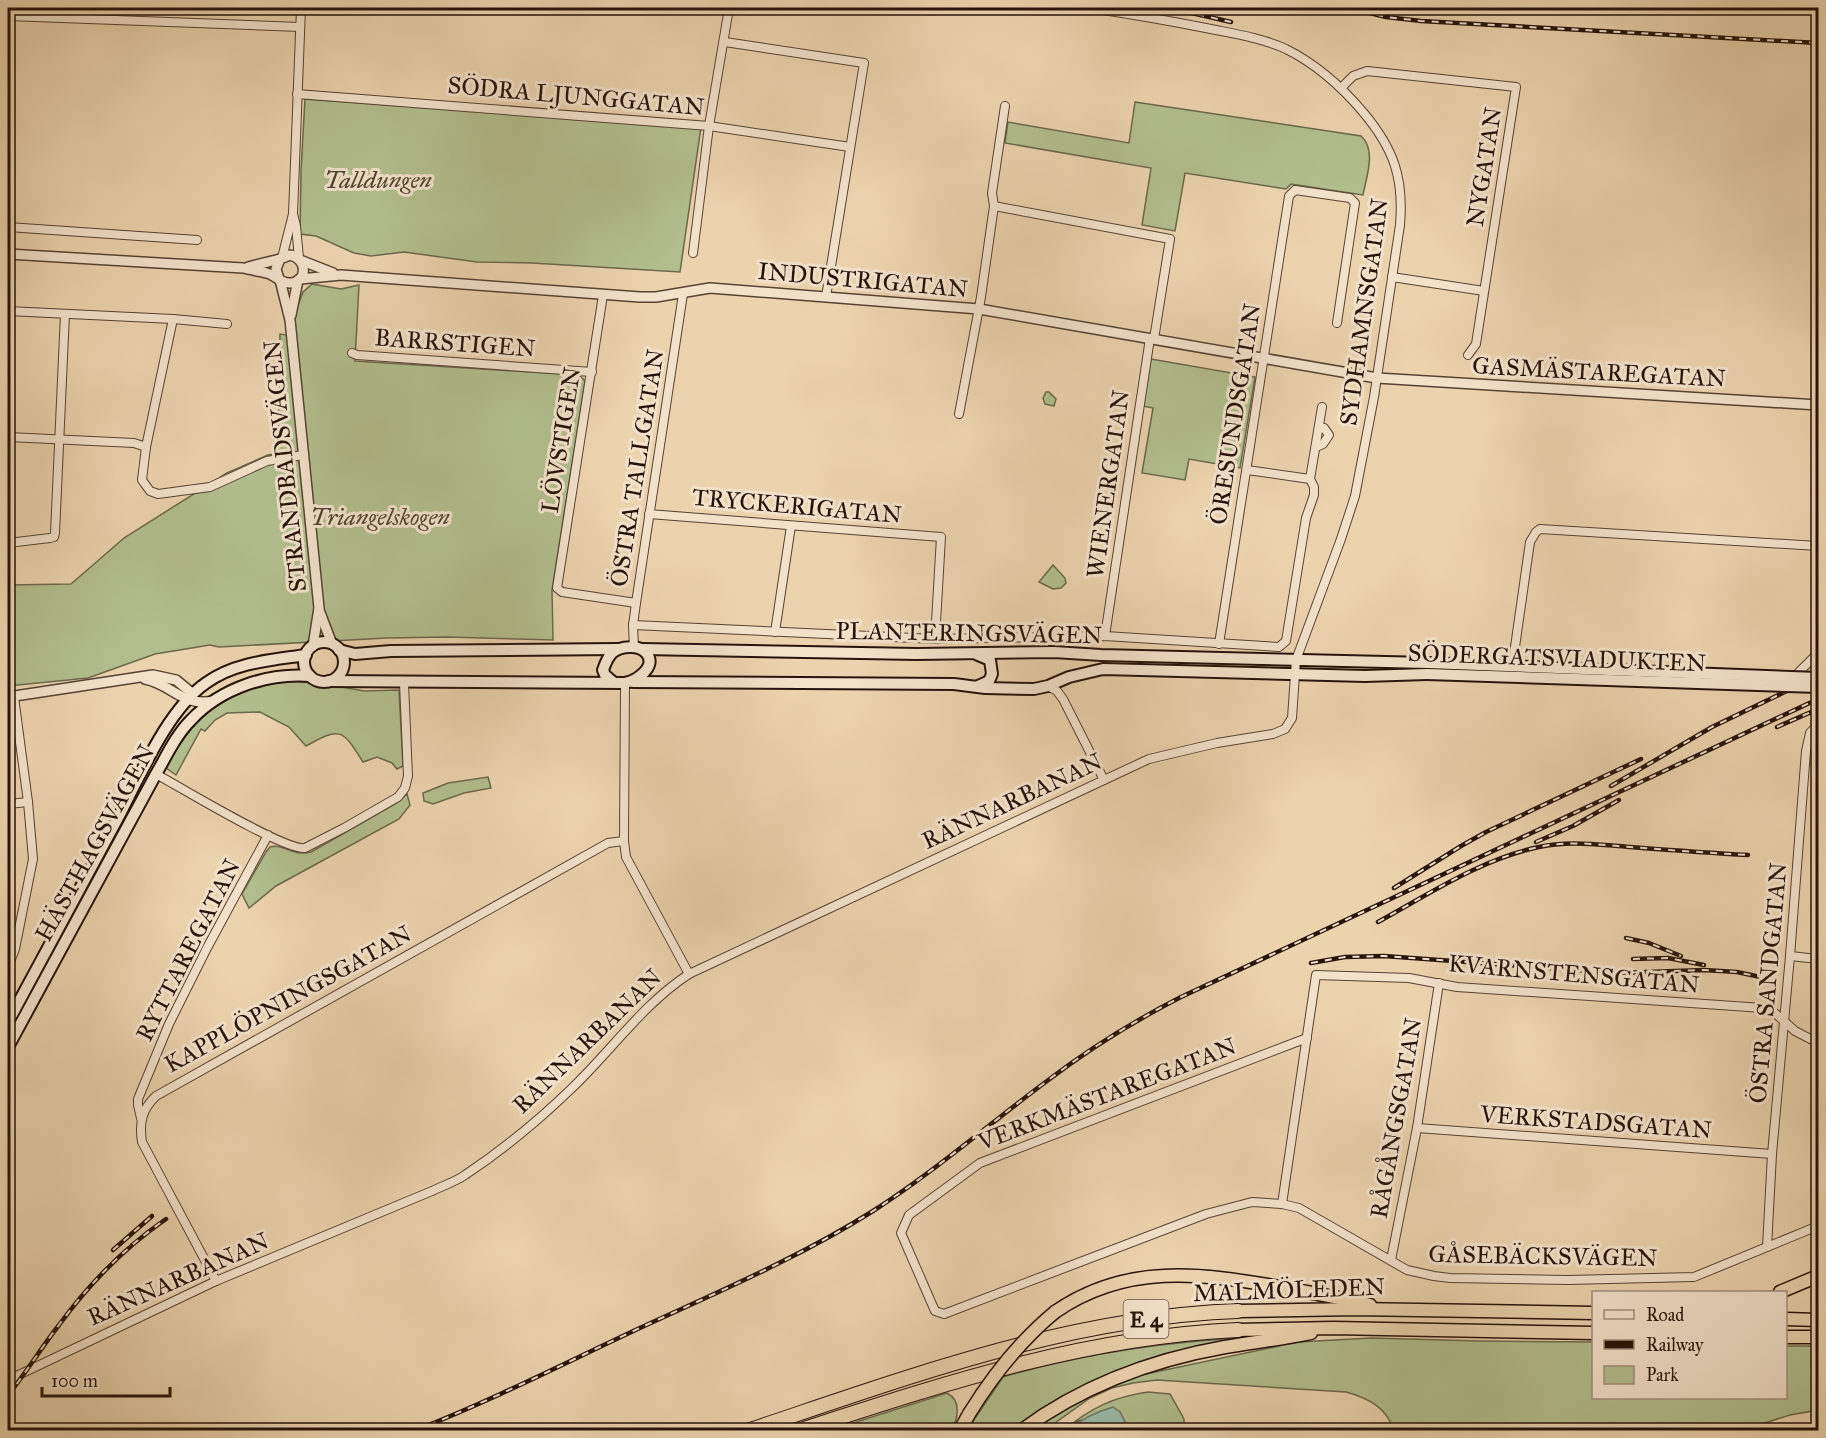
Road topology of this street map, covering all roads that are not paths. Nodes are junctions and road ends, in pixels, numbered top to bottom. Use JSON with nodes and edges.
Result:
{"nodes":[{"id":1,"x":301,"y":8,"type":"edge"},
{"id":2,"x":729,"y":8,"type":"edge"},
{"id":3,"x":1089,"y":8,"type":"edge"},
{"id":4,"x":8,"y":16,"type":"edge"},
{"id":5,"x":300,"y":27,"type":"junction"},
{"id":6,"x":724,"y":42,"type":"junction"},
{"id":7,"x":1341,"y":88,"type":"junction"},
{"id":8,"x":297,"y":94,"type":"junction"},
{"id":9,"x":1005,"y":106,"type":"dead end"},
{"id":10,"x":710,"y":126,"type":"junction"},
{"id":11,"x":850,"y":147,"type":"junction"},
{"id":12,"x":994,"y":206,"type":"junction"},
{"id":13,"x":293,"y":214,"type":"junction"},
{"id":14,"x":8,"y":227,"type":"edge"},
{"id":15,"x":197,"y":240,"type":"dead end"},
{"id":16,"x":693,"y":253,"type":"dead end"},
{"id":17,"x":8,"y":254,"type":"edge"},
{"id":18,"x":281,"y":258,"type":"junction"},
{"id":19,"x":299,"y":259,"type":"junction"},
{"id":20,"x":243,"y":268,"type":"junction"},
{"id":21,"x":341,"y":275,"type":"junction"},
{"id":22,"x":1392,"y":277,"type":"junction"},
{"id":23,"x":280,"y":279,"type":"junction"},
{"id":24,"x":299,"y":279,"type":"junction"},
{"id":25,"x":1484,"y":291,"type":"junction"},
{"id":26,"x":683,"y":294,"type":"junction"},
{"id":27,"x":603,"y":295,"type":"junction"},
{"id":28,"x":826,"y":297,"type":"junction"},
{"id":29,"x":979,"y":309,"type":"junction"},
{"id":30,"x":8,"y":311,"type":"edge"},
{"id":31,"x":64,"y":314,"type":"junction"},
{"id":32,"x":173,"y":319,"type":"junction"},
{"id":33,"x":290,"y":320,"type":"junction"},
{"id":34,"x":1337,"y":323,"type":"dead end"},
{"id":35,"x":227,"y":324,"type":"dead end"},
{"id":36,"x":1152,"y":338,"type":"junction"},
{"id":37,"x":352,"y":353,"type":"dead end"},
{"id":38,"x":1468,"y":355,"type":"dead end"},
{"id":39,"x":1264,"y":358,"type":"junction"},
{"id":40,"x":592,"y":372,"type":"junction"},
{"id":41,"x":1377,"y":378,"type":"junction"},
{"id":42,"x":1818,"y":405,"type":"edge"},
{"id":43,"x":1322,"y":407,"type":"dead end"},
{"id":44,"x":959,"y":414,"type":"dead end"},
{"id":45,"x":8,"y":437,"type":"edge"},
{"id":46,"x":59,"y":439,"type":"junction"},
{"id":47,"x":146,"y":447,"type":"junction"},
{"id":48,"x":303,"y":455,"type":"junction"},
{"id":49,"x":1247,"y":470,"type":"junction"},
{"id":50,"x":1310,"y":479,"type":"junction"},
{"id":51,"x":649,"y":514,"type":"junction"},
{"id":52,"x":791,"y":526,"type":"junction"},
{"id":53,"x":8,"y":543,"type":"edge"},
{"id":54,"x":1818,"y":546,"type":"edge"},
{"id":55,"x":636,"y":603,"type":"junction"},
{"id":56,"x":319,"y":608,"type":"junction"},
{"id":57,"x":633,"y":625,"type":"junction"},
{"id":58,"x":775,"y":632,"type":"junction"},
{"id":59,"x":1105,"y":636,"type":"junction"},
{"id":60,"x":935,"y":639,"type":"junction"},
{"id":61,"x":1219,"y":644,"type":"junction"},
{"id":62,"x":336,"y":647,"type":"junction"},
{"id":63,"x":638,"y":648,"type":"junction"},
{"id":64,"x":618,"y":649,"type":"junction"},
{"id":65,"x":309,"y":650,"type":"junction"},
{"id":66,"x":1818,"y":653,"type":"edge"},
{"id":67,"x":970,"y":654,"type":"junction"},
{"id":68,"x":1296,"y":660,"type":"junction"},
{"id":69,"x":1427,"y":668,"type":"junction"},
{"id":70,"x":1295,"y":673,"type":"junction"},
{"id":71,"x":310,"y":676,"type":"junction"},
{"id":72,"x":1818,"y":678,"type":"edge"},
{"id":73,"x":329,"y":681,"type":"junction"},
{"id":74,"x":404,"y":682,"type":"junction"},
{"id":75,"x":613,"y":682,"type":"junction"},
{"id":76,"x":629,"y":682,"type":"junction"},
{"id":77,"x":1048,"y":686,"type":"junction"},
{"id":78,"x":975,"y":687,"type":"junction"},
{"id":79,"x":1818,"y":687,"type":"edge"},
{"id":80,"x":11,"y":697,"type":"edge"},
{"id":81,"x":190,"y":699,"type":"junction"},
{"id":82,"x":215,"y":700,"type":"junction"},
{"id":83,"x":1818,"y":725,"type":"edge"},
{"id":84,"x":185,"y":727,"type":"junction"},
{"id":85,"x":156,"y":774,"type":"junction"},
{"id":86,"x":1104,"y":780,"type":"junction"},
{"id":87,"x":28,"y":802,"type":"junction"},
{"id":88,"x":8,"y":804,"type":"edge"},
{"id":89,"x":268,"y":836,"type":"junction"},
{"id":90,"x":624,"y":841,"type":"junction"},
{"id":91,"x":1790,"y":956,"type":"junction"},
{"id":92,"x":1818,"y":958,"type":"edge"},
{"id":93,"x":8,"y":965,"type":"edge"},
{"id":94,"x":689,"y":974,"type":"junction"},
{"id":95,"x":1439,"y":983,"type":"junction"},
{"id":96,"x":8,"y":1022,"type":"edge"},
{"id":97,"x":1785,"y":1022,"type":"junction"},
{"id":98,"x":1306,"y":1038,"type":"junction"},
{"id":99,"x":1818,"y":1043,"type":"edge"},
{"id":100,"x":8,"y":1047,"type":"edge"},
{"id":101,"x":141,"y":1118,"type":"junction"},
{"id":102,"x":1417,"y":1128,"type":"junction"},
{"id":103,"x":1772,"y":1154,"type":"junction"},
{"id":104,"x":1282,"y":1204,"type":"junction"},
{"id":105,"x":1818,"y":1226,"type":"edge"},
{"id":106,"x":1767,"y":1247,"type":"junction"},
{"id":107,"x":1391,"y":1260,"type":"junction"},
{"id":108,"x":1818,"y":1276,"type":"edge"},
{"id":109,"x":216,"y":1281,"type":"junction"},
{"id":110,"x":1784,"y":1291,"type":"edge"},
{"id":111,"x":1389,"y":1310,"type":"junction"},
{"id":112,"x":935,"y":1311,"type":"joint"},
{"id":113,"x":1238,"y":1311,"type":"joint"},
{"id":114,"x":1592,"y":1313,"type":"edge"},
{"id":115,"x":1787,"y":1319,"type":"edge"},
{"id":116,"x":1818,"y":1320,"type":"edge"},
{"id":117,"x":1333,"y":1328,"type":"junction"},
{"id":118,"x":1238,"y":1329,"type":"joint"},
{"id":119,"x":1592,"y":1333,"type":"edge"},
{"id":120,"x":1787,"y":1337,"type":"edge"},
{"id":121,"x":1818,"y":1337,"type":"edge"},
{"id":122,"x":8,"y":1380,"type":"edge"},
{"id":123,"x":750,"y":1431,"type":"edge"},
{"id":124,"x":801,"y":1431,"type":"edge"},
{"id":125,"x":960,"y":1431,"type":"edge"},
{"id":126,"x":1022,"y":1431,"type":"edge"}],
"edges":[{"from":1,"to":5,"type":"street","name":"STRANDBADSVÄGEN"},
{"from":2,"to":6,"type":"street"},
{"from":3,"to":7,"type":"street","name":"SYDHAMNSGATAN"},
{"from":4,"to":5,"type":"street"},
{"from":5,"to":8,"type":"street","name":"STRANDBADSVÄGEN"},
{"from":6,"to":10,"type":"street"},
{"from":6,"to":11,"type":"street"},
{"from":7,"to":22,"type":"street","name":"SYDHAMNSGATAN"},
{"from":7,"to":25,"type":"street","name":"NYGATAN"},
{"from":8,"to":10,"type":"street","name":"SÖDRA LJUNGGATAN"},
{"from":8,"to":13,"type":"street","name":"STRANDBADSVÄGEN"},
{"from":9,"to":12,"type":"street"},
{"from":10,"to":11,"type":"street","name":"SÖDRA LJUNGGATAN"},
{"from":10,"to":16,"type":"street"},
{"from":11,"to":28,"type":"street"},
{"from":12,"to":29,"type":"street"},
{"from":12,"to":36,"type":"street","name":"WIENERGATAN"},
{"from":13,"to":18,"type":"street","name":"STRANDBADSVÄGEN"},
{"from":13,"to":19,"type":"street","name":"STRANDBADSVÄGEN"},
{"from":14,"to":15,"type":"street"},
{"from":17,"to":20,"type":"street"},
{"from":18,"to":19,"type":"street"},
{"from":18,"to":20,"type":"street"},
{"from":18,"to":23,"type":"street","name":"STRANDBADSVÄGEN"},
{"from":19,"to":21,"type":"street","name":"INDUSTRIGATAN"},
{"from":19,"to":24,"type":"street","name":"STRANDBADSVÄGEN"},
{"from":20,"to":23,"type":"street"},
{"from":21,"to":24,"type":"street","name":"INDUSTRIGATAN"},
{"from":21,"to":27,"type":"street","name":"INDUSTRIGATAN"},
{"from":22,"to":25,"type":"street"},
{"from":22,"to":41,"type":"street","name":"SYDHAMNSGATAN"},
{"from":23,"to":24,"type":"street"},
{"from":23,"to":33,"type":"street","name":"STRANDBADSVÄGEN"},
{"from":24,"to":33,"type":"street","name":"STRANDBADSVÄGEN"},
{"from":25,"to":38,"type":"street","name":"NYGATAN"},
{"from":26,"to":27,"type":"street","name":"INDUSTRIGATAN"},
{"from":26,"to":28,"type":"street","name":"INDUSTRIGATAN"},
{"from":26,"to":51,"type":"street","name":"ÖSTRA TALLGATAN"},
{"from":27,"to":40,"type":"street","name":"LÖVSTIGEN"},
{"from":28,"to":29,"type":"street","name":"INDUSTRIGATAN"},
{"from":29,"to":36,"type":"street","name":"INDUSTRIGATAN"},
{"from":29,"to":44,"type":"street"},
{"from":30,"to":31,"type":"street"},
{"from":31,"to":32,"type":"street"},
{"from":31,"to":46,"type":"street"},
{"from":32,"to":35,"type":"street"},
{"from":32,"to":47,"type":"street"},
{"from":33,"to":48,"type":"street","name":"STRANDBADSVÄGEN"},
{"from":34,"to":39,"type":"street","name":"ÖRESUNDSGATAN"},
{"from":36,"to":39,"type":"street","name":"INDUSTRIGATAN"},
{"from":36,"to":59,"type":"street","name":"WIENERGATAN"},
{"from":37,"to":40,"type":"street","name":"BARRSTIGEN"},
{"from":39,"to":41,"type":"street","name":"INDUSTRIGATAN"},
{"from":39,"to":49,"type":"street","name":"ÖRESUNDSGATAN"},
{"from":40,"to":55,"type":"street","name":"LÖVSTIGEN"},
{"from":41,"to":42,"type":"street","name":"GASMÄSTAREGATAN"},
{"from":41,"to":68,"type":"street","name":"SYDHAMNSGATAN"},
{"from":43,"to":50,"type":"street"},
{"from":45,"to":46,"type":"street"},
{"from":46,"to":47,"type":"street"},
{"from":46,"to":53,"type":"street"},
{"from":47,"to":48,"type":"street"},
{"from":48,"to":56,"type":"street","name":"STRANDBADSVÄGEN"},
{"from":49,"to":50,"type":"street"},
{"from":49,"to":61,"type":"street","name":"ÖRESUNDSGATAN"},
{"from":50,"to":61,"type":"street","name":"PLANTERINGSVÄGEN"},
{"from":51,"to":52,"type":"street","name":"TRYCKERIGATAN"},
{"from":51,"to":55,"type":"street","name":"ÖSTRA TALLGATAN"},
{"from":52,"to":58,"type":"street"},
{"from":52,"to":60,"type":"street","name":"TRYCKERIGATAN"},
{"from":54,"to":66,"type":"street"},
{"from":55,"to":57,"type":"street","name":"ÖSTRA TALLGATAN"},
{"from":56,"to":62,"type":"street","name":"STRANDBADSVÄGEN"},
{"from":56,"to":65,"type":"street","name":"STRANDBADSVÄGEN"},
{"from":57,"to":58,"type":"street","name":"PLANTERINGSVÄGEN"},
{"from":57,"to":63,"type":"street","name":"ÖSTRA TALLGATAN"},
{"from":58,"to":60,"type":"street","name":"PLANTERINGSVÄGEN"},
{"from":59,"to":60,"type":"street","name":"PLANTERINGSVÄGEN"},
{"from":59,"to":61,"type":"street","name":"PLANTERINGSVÄGEN"},
{"from":62,"to":64,"type":"main road"},
{"from":62,"to":65,"type":"main road"},
{"from":62,"to":73,"type":"main road"},
{"from":63,"to":64,"type":"main road"},
{"from":63,"to":67,"type":"main road","name":"PLANTERINGSVÄGEN"},
{"from":63,"to":76,"type":"main road"},
{"from":64,"to":75,"type":"main road"},
{"from":65,"to":71,"type":"main road"},
{"from":65,"to":81,"type":"main road"},
{"from":67,"to":68,"type":"main road","name":"PLANTERINGSVÄGEN"},
{"from":67,"to":78,"type":"main road"},
{"from":68,"to":69,"type":"main road","name":"SÖDERGATSVIADUKTEN"},
{"from":68,"to":70,"type":"street","name":"SYDHAMNSGATAN"},
{"from":69,"to":70,"type":"main road","name":"SÖDERGATSVIADUKTEN"},
{"from":69,"to":72,"type":"main road","name":"SÖDERGATSVIADUKTEN","bridge":true},
{"from":69,"to":79,"type":"main road","name":"SÖDERGATSVIADUKTEN","bridge":true},
{"from":70,"to":77,"type":"main road","name":"PLANTERINGSVÄGEN"},
{"from":70,"to":86,"type":"street","name":"RÄNNARBANAN"},
{"from":71,"to":73,"type":"main road"},
{"from":71,"to":82,"type":"main road"},
{"from":73,"to":74,"type":"main road"},
{"from":74,"to":75,"type":"main road"},
{"from":74,"to":89,"type":"street"},
{"from":75,"to":76,"type":"main road"},
{"from":76,"to":78,"type":"main road","name":"PLANTERINGSVÄGEN"},
{"from":76,"to":90,"type":"street"},
{"from":77,"to":78,"type":"main road","name":"PLANTERINGSVÄGEN"},
{"from":77,"to":86,"type":"street"},
{"from":80,"to":81,"type":"street"},
{"from":80,"to":87,"type":"street"},
{"from":81,"to":82,"type":"street"},
{"from":81,"to":84,"type":"main road"},
{"from":81,"to":96,"type":"main road","name":"HÄSTHAGSVÄGEN"},
{"from":82,"to":84,"type":"main road","name":"HÄSTHAGSVÄGEN"},
{"from":83,"to":91,"type":"street","name":"ÖSTRA SANDGATAN"},
{"from":84,"to":85,"type":"main road","name":"HÄSTHAGSVÄGEN"},
{"from":85,"to":89,"type":"street"},
{"from":85,"to":100,"type":"main road","name":"HÄSTHAGSVÄGEN"},
{"from":86,"to":94,"type":"street","name":"RÄNNARBANAN"},
{"from":87,"to":88,"type":"street"},
{"from":87,"to":93,"type":"street"},
{"from":89,"to":101,"type":"street","name":"RYTTAREGATAN"},
{"from":90,"to":94,"type":"street"},
{"from":90,"to":101,"type":"street","name":"KAPPLÖPNINGSGATAN"},
{"from":91,"to":92,"type":"street"},
{"from":91,"to":97,"type":"street","name":"ÖSTRA SANDGATAN"},
{"from":94,"to":109,"type":"street","name":"RÄNNARBANAN"},
{"from":95,"to":97,"type":"street","name":"KVARNSTENSGATAN"},
{"from":95,"to":98,"type":"street","name":"KVARNSTENSGATAN"},
{"from":95,"to":102,"type":"street","name":"RÅGÅNGSGATAN"},
{"from":97,"to":99,"type":"street","name":"KVARNSTENSGATAN"},
{"from":97,"to":103,"type":"street","name":"ÖSTRA SANDGATAN"},
{"from":98,"to":104,"type":"street"},
{"from":98,"to":112,"type":"street","name":"VERKMÄSTAREGATAN"},
{"from":101,"to":109,"type":"street"},
{"from":102,"to":103,"type":"street","name":"VERKSTADSGATAN"},
{"from":102,"to":107,"type":"street","name":"RÅGÅNGSGATAN"},
{"from":103,"to":106,"type":"street","name":"ÖSTRA SANDGATAN"},
{"from":104,"to":107,"type":"street","name":"GÅSEBÄCKSVÄGEN"},
{"from":104,"to":112,"type":"street","name":"GÅSEBÄCKSVÄGEN"},
{"from":105,"to":106,"type":"street","name":"GÅSEBÄCKSVÄGEN"},
{"from":106,"to":107,"type":"street","name":"GÅSEBÄCKSVÄGEN"},
{"from":108,"to":110,"type":"highway"},
{"from":109,"to":122,"type":"street","name":"RÄNNARBANAN"},
{"from":111,"to":113,"type":"highway","name":"MALMÖLEDEN","number":"E 4"},
{"from":111,"to":114,"type":"highway","name":"MALMÖLEDEN","number":"E 4"},
{"from":111,"to":125,"type":"highway","bridge":true},
{"from":113,"to":123,"type":"highway","name":"MALMÖLEDEN","number":"E 4"},
{"from":115,"to":116,"type":"highway"},
{"from":117,"to":118,"type":"highway","name":"MALMÖLEDEN","number":"E 4"},
{"from":117,"to":119,"type":"highway","name":"MALMÖLEDEN","number":"E 4"},
{"from":117,"to":126,"type":"highway"},
{"from":118,"to":124,"type":"highway","name":"MALMÖLEDEN","number":"E 4"},
{"from":120,"to":121,"type":"highway"}]}
